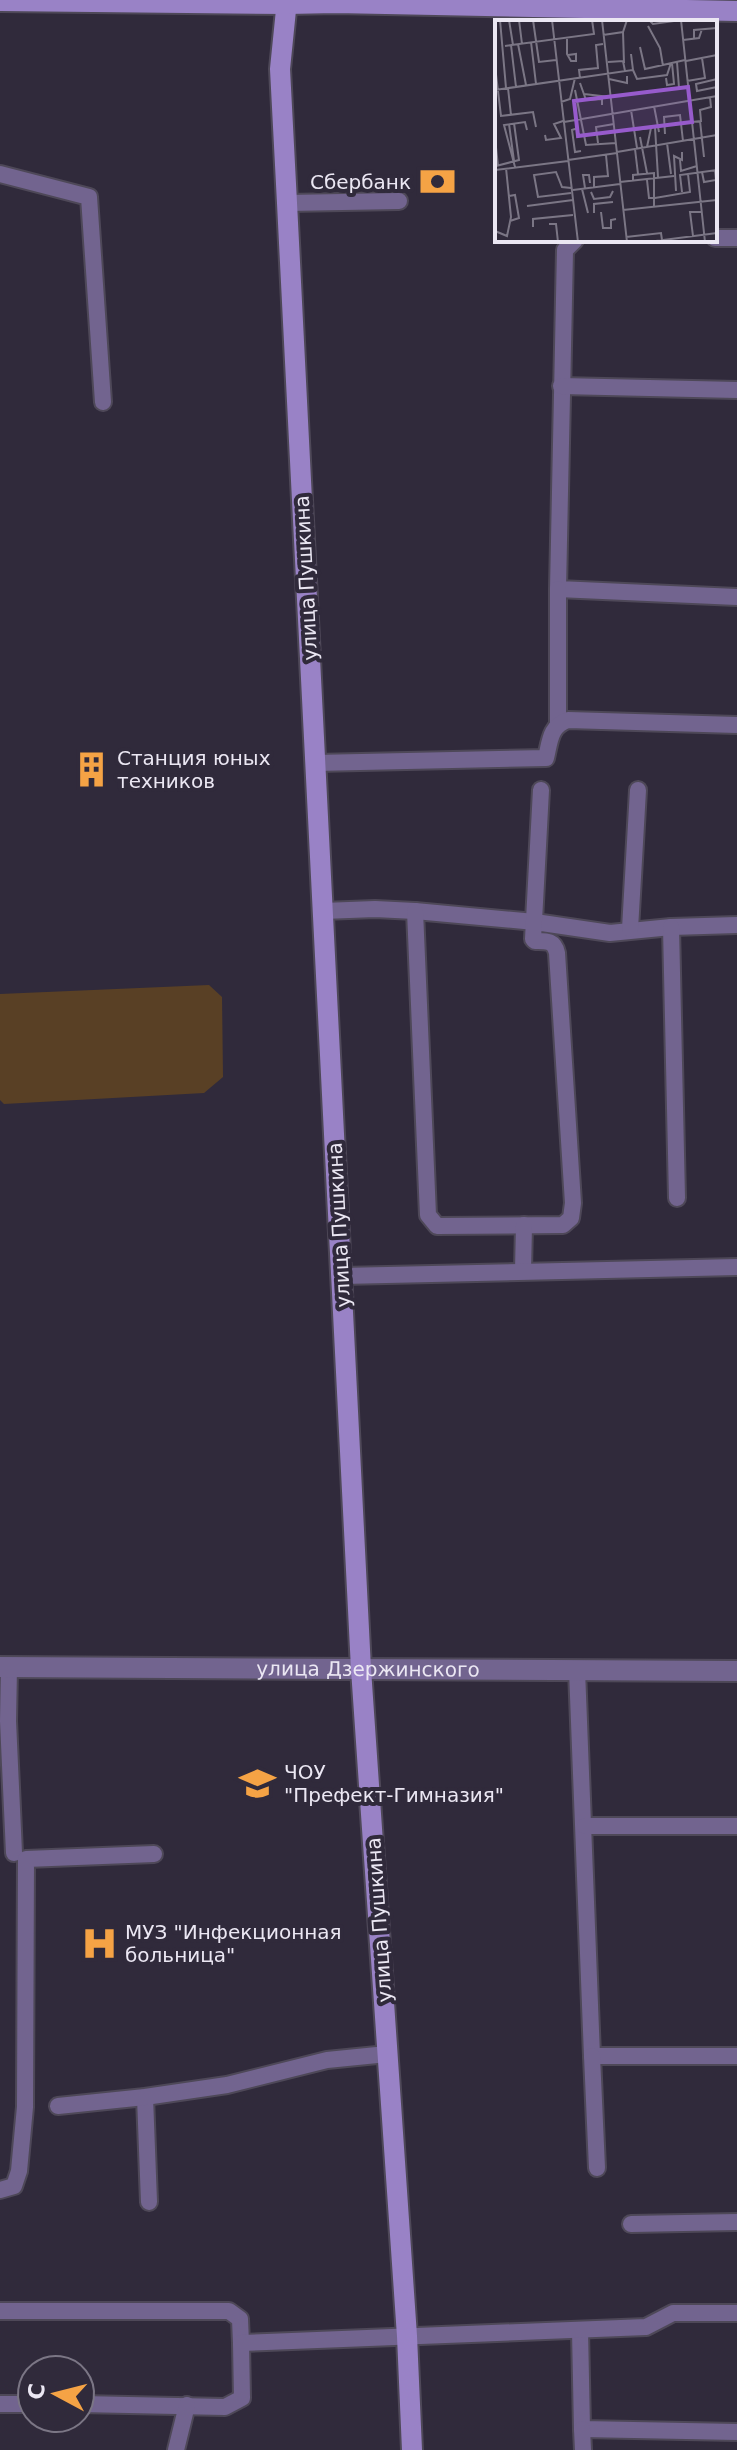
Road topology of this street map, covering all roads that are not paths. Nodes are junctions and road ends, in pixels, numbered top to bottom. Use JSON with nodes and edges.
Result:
{"nodes":[{"id":1,"x":0,"y":1,"type":"edge"},
{"id":2,"x":287,"y":2,"type":"edge"},
{"id":3,"x":737,"y":11,"type":"edge"},
{"id":4,"x":0,"y":174,"type":"edge"},
{"id":5,"x":399,"y":201,"type":"dead end"},
{"id":6,"x":287,"y":203,"type":"junction"},
{"id":7,"x":573,"y":242,"type":"edge"},
{"id":8,"x":561,"y":386,"type":"junction"},
{"id":9,"x":737,"y":390,"type":"edge"},
{"id":10,"x":103,"y":402,"type":"dead end"},
{"id":11,"x":558,"y":589,"type":"junction"},
{"id":12,"x":737,"y":597,"type":"edge"},
{"id":13,"x":558,"y":723,"type":"junction"},
{"id":14,"x":737,"y":725,"type":"edge"},
{"id":15,"x":315,"y":763,"type":"junction"},
{"id":16,"x":541,"y":790,"type":"dead end"},
{"id":17,"x":638,"y":790,"type":"dead end"},
{"id":18,"x":323,"y":911,"type":"junction"},
{"id":19,"x":415,"y":911,"type":"junction"},
{"id":20,"x":535,"y":922,"type":"junction"},
{"id":21,"x":737,"y":925,"type":"edge"},
{"id":22,"x":671,"y":927,"type":"junction"},
{"id":23,"x":630,"y":929,"type":"junction"},
{"id":24,"x":677,"y":1198,"type":"dead end"},
{"id":25,"x":524,"y":1225,"type":"junction"},
{"id":26,"x":737,"y":1267,"type":"edge"},
{"id":27,"x":523,"y":1271,"type":"junction"},
{"id":28,"x":342,"y":1276,"type":"junction"},
{"id":29,"x":4,"y":1667,"type":"edge"},
{"id":30,"x":361,"y":1669,"type":"junction"},
{"id":31,"x":577,"y":1670,"type":"junction"},
{"id":32,"x":737,"y":1671,"type":"edge"},
{"id":33,"x":585,"y":1826,"type":"junction"},
{"id":34,"x":737,"y":1826,"type":"edge"},
{"id":35,"x":154,"y":1854,"type":"dead end"},
{"id":36,"x":13,"y":1857,"type":"edge"},
{"id":37,"x":387,"y":2054,"type":"junction"},
{"id":38,"x":592,"y":2056,"type":"junction"},
{"id":39,"x":737,"y":2056,"type":"edge"},
{"id":40,"x":145,"y":2097,"type":"junction"},
{"id":41,"x":58,"y":2106,"type":"dead end"},
{"id":42,"x":597,"y":2168,"type":"dead end"},
{"id":43,"x":0,"y":2190,"type":"edge"},
{"id":44,"x":149,"y":2202,"type":"dead end"},
{"id":45,"x":737,"y":2222,"type":"edge"},
{"id":46,"x":631,"y":2224,"type":"dead end"},
{"id":47,"x":0,"y":2311,"type":"edge"},
{"id":48,"x":737,"y":2313,"type":"edge"},
{"id":49,"x":580,"y":2330,"type":"junction"},
{"id":50,"x":407,"y":2336,"type":"junction"},
{"id":51,"x":241,"y":2343,"type":"junction"},
{"id":52,"x":96,"y":2404,"type":"edge"},
{"id":53,"x":187,"y":2405,"type":"junction"},
{"id":54,"x":582,"y":2429,"type":"junction"},
{"id":55,"x":737,"y":2432,"type":"edge"},
{"id":56,"x":176,"y":2450,"type":"edge"},
{"id":57,"x":412,"y":2450,"type":"edge"},
{"id":58,"x":583,"y":2450,"type":"edge"}],
"edges":[{"from":1,"to":2,"type":"main road"},
{"from":2,"to":3,"type":"main road"},
{"from":2,"to":6,"type":"main road","name":"улица Пушкина"},
{"from":4,"to":10,"type":"lane"},
{"from":5,"to":6,"type":"lane"},
{"from":6,"to":15,"type":"main road","name":"улица Пушкина"},
{"from":7,"to":8,"type":"lane"},
{"from":8,"to":9,"type":"lane"},
{"from":8,"to":11,"type":"lane"},
{"from":11,"to":12,"type":"lane"},
{"from":11,"to":13,"type":"lane"},
{"from":13,"to":14,"type":"lane"},
{"from":13,"to":15,"type":"lane"},
{"from":15,"to":18,"type":"main road","name":"улица Пушкина"},
{"from":16,"to":20,"type":"lane"},
{"from":17,"to":23,"type":"lane"},
{"from":18,"to":19,"type":"lane"},
{"from":18,"to":28,"type":"main road","name":"улица Пушкина"},
{"from":19,"to":20,"type":"lane"},
{"from":19,"to":25,"type":"lane"},
{"from":20,"to":23,"type":"lane"},
{"from":20,"to":25,"type":"lane"},
{"from":21,"to":22,"type":"lane"},
{"from":22,"to":23,"type":"lane"},
{"from":22,"to":24,"type":"lane"},
{"from":25,"to":27,"type":"lane"},
{"from":26,"to":27,"type":"lane"},
{"from":27,"to":28,"type":"lane"},
{"from":28,"to":30,"type":"main road","name":"улица Пушкина"},
{"from":29,"to":30,"type":"street","name":"улица Дзержинского"},
{"from":29,"to":36,"type":"lane"},
{"from":30,"to":31,"type":"street","name":"улица Дзержинского"},
{"from":30,"to":37,"type":"main road","name":"улица Пушкина"},
{"from":31,"to":32,"type":"street","name":"улица Дзержинского"},
{"from":31,"to":33,"type":"lane"},
{"from":33,"to":34,"type":"lane"},
{"from":33,"to":38,"type":"lane"},
{"from":35,"to":36,"type":"lane"},
{"from":36,"to":43,"type":"lane"},
{"from":37,"to":40,"type":"lane"},
{"from":37,"to":50,"type":"main road","name":"улица Пушкина"},
{"from":38,"to":39,"type":"lane"},
{"from":38,"to":42,"type":"lane"},
{"from":40,"to":41,"type":"lane"},
{"from":40,"to":44,"type":"lane"},
{"from":45,"to":46,"type":"lane"},
{"from":47,"to":51,"type":"lane"},
{"from":48,"to":49,"type":"lane"},
{"from":49,"to":50,"type":"lane"},
{"from":49,"to":54,"type":"lane"},
{"from":50,"to":51,"type":"lane"},
{"from":50,"to":57,"type":"main road","name":"улица Пушкина"},
{"from":51,"to":53,"type":"lane"},
{"from":52,"to":53,"type":"lane"},
{"from":53,"to":56,"type":"lane"},
{"from":54,"to":55,"type":"lane"},
{"from":54,"to":58,"type":"lane"}]}
